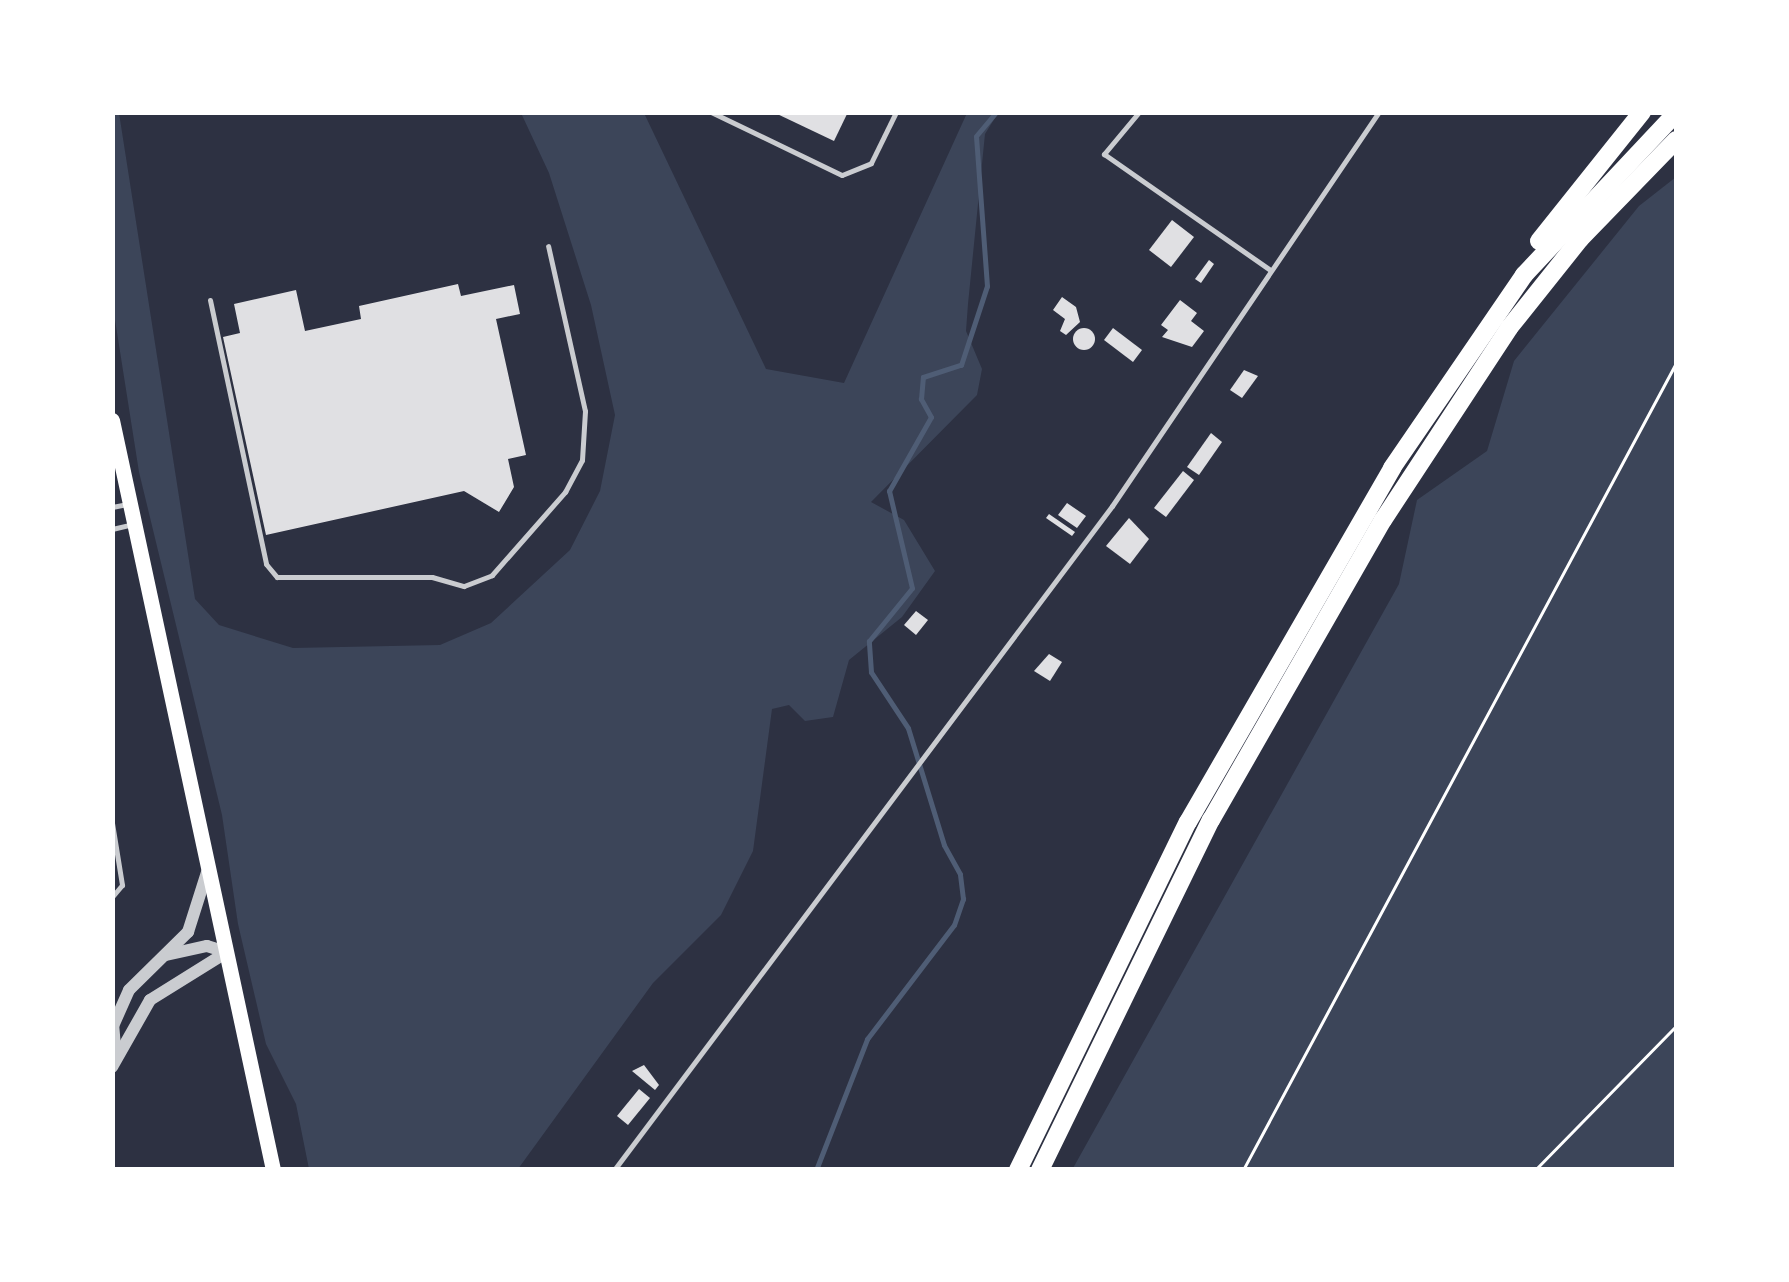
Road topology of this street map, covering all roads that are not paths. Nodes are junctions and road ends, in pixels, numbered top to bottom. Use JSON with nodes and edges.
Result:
{"nodes":[{"id":1,"x":711,"y":112,"type":"edge"},
{"id":2,"x":896,"y":112,"type":"edge"},
{"id":3,"x":1139,"y":112,"type":"edge"},
{"id":4,"x":1380,"y":112,"type":"edge"},
{"id":5,"x":1642,"y":112,"type":"edge"},
{"id":6,"x":1676,"y":113,"type":"edge"},
{"id":7,"x":1676,"y":140,"type":"edge"},
{"id":8,"x":548,"y":246,"type":"dead end"},
{"id":9,"x":1270,"y":270,"type":"junction"},
{"id":10,"x":210,"y":300,"type":"dead end"},
{"id":11,"x":1488,"y":322,"type":"junction"},
{"id":12,"x":112,"y":420,"type":"edge"},
{"id":13,"x":130,"y":503,"type":"junction"},
{"id":14,"x":112,"y":508,"type":"edge"},
{"id":15,"x":135,"y":524,"type":"junction"},
{"id":16,"x":112,"y":529,"type":"edge"},
{"id":17,"x":112,"y":823,"type":"edge"},
{"id":18,"x":208,"y":867,"type":"junction"},
{"id":19,"x":112,"y":897,"type":"edge"},
{"id":20,"x":227,"y":952,"type":"junction"},
{"id":21,"x":162,"y":956,"type":"junction"},
{"id":22,"x":114,"y":1062,"type":"edge"},
{"id":23,"x":274,"y":1170,"type":"edge"},
{"id":24,"x":614,"y":1170,"type":"edge"},
{"id":25,"x":1018,"y":1170,"type":"edge"},
{"id":26,"x":1040,"y":1170,"type":"edge"}],
"edges":[{"from":1,"to":2,"type":"lane"},
{"from":3,"to":9,"type":"lane"},
{"from":4,"to":9,"type":"lane"},
{"from":5,"to":11,"type":"highway"},
{"from":6,"to":11,"type":"highway"},
{"from":7,"to":26,"type":"highway"},
{"from":8,"to":10,"type":"lane"},
{"from":9,"to":24,"type":"lane"},
{"from":11,"to":25,"type":"highway"},
{"from":12,"to":13,"type":"main road"},
{"from":13,"to":14,"type":"lane"},
{"from":13,"to":15,"type":"main road"},
{"from":15,"to":16,"type":"lane"},
{"from":15,"to":18,"type":"main road"},
{"from":17,"to":19,"type":"lane"},
{"from":18,"to":20,"type":"main road"},
{"from":18,"to":21,"type":"street"},
{"from":20,"to":21,"type":"street"},
{"from":20,"to":22,"type":"street"},
{"from":20,"to":23,"type":"main road"},
{"from":21,"to":22,"type":"street"}]}
